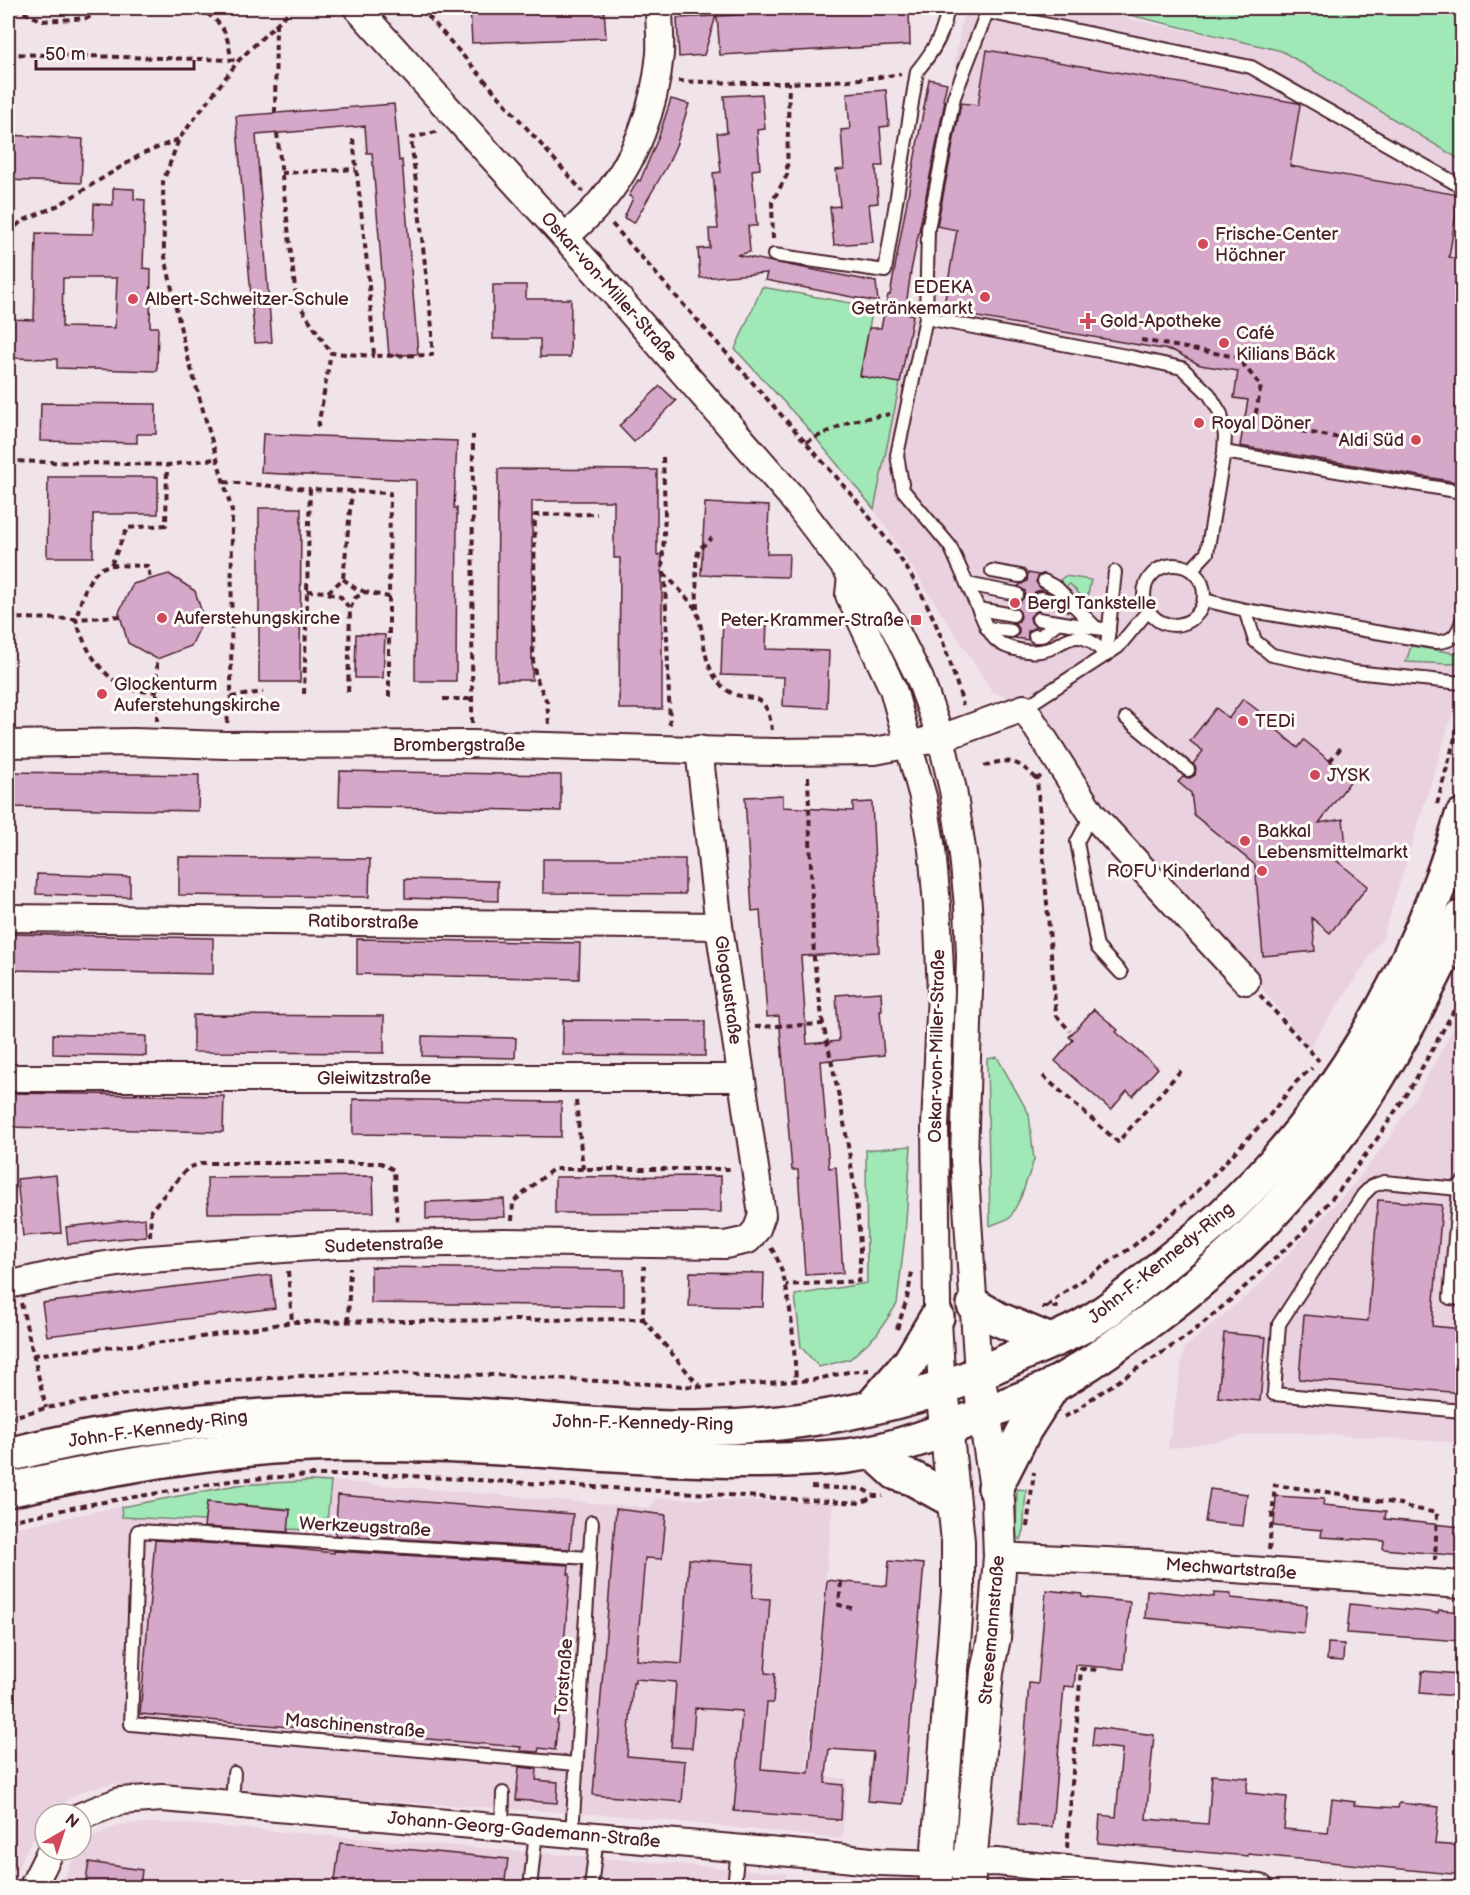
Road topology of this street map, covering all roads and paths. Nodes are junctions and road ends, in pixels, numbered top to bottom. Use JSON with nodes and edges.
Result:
{"nodes":[{"id":1,"x":14,"y":8,"type":"edge"},
{"id":2,"x":105,"y":8,"type":"edge"},
{"id":3,"x":198,"y":8,"type":"edge"},
{"id":4,"x":293,"y":8,"type":"edge"},
{"id":5,"x":357,"y":8,"type":"edge"},
{"id":6,"x":421,"y":8,"type":"edge"},
{"id":7,"x":659,"y":8,"type":"edge"},
{"id":8,"x":947,"y":8,"type":"edge"},
{"id":9,"x":100,"y":9,"type":"edge"},
{"id":10,"x":276,"y":24,"type":"junction"},
{"id":11,"x":8,"y":54,"type":"edge"},
{"id":12,"x":231,"y":60,"type":"junction"},
{"id":13,"x":239,"y":60,"type":"junction"},
{"id":14,"x":916,"y":71,"type":"junction"},
{"id":15,"x":656,"y":80,"type":"junction"},
{"id":16,"x":789,"y":82,"type":"junction"},
{"id":17,"x":275,"y":113,"type":"dead end"},
{"id":18,"x":464,"y":126,"type":"junction"},
{"id":19,"x":277,"y":133,"type":"dead end"},
{"id":20,"x":179,"y":139,"type":"junction"},
{"id":21,"x":353,"y":139,"type":"dead end"},
{"id":22,"x":356,"y":169,"type":"junction"},
{"id":23,"x":280,"y":173,"type":"junction"},
{"id":24,"x":1462,"y":187,"type":"edge"},
{"id":25,"x":597,"y":207,"type":"junction"},
{"id":26,"x":8,"y":233,"type":"edge"},
{"id":27,"x":565,"y":237,"type":"junction"},
{"id":28,"x":774,"y":255,"type":"joint"},
{"id":29,"x":926,"y":318,"type":"junction"},
{"id":30,"x":332,"y":353,"type":"junction"},
{"id":31,"x":374,"y":356,"type":"junction"},
{"id":32,"x":906,"y":410,"type":"junction"},
{"id":33,"x":318,"y":427,"type":"dead end"},
{"id":34,"x":473,"y":435,"type":"dead end"},
{"id":35,"x":806,"y":442,"type":"junction"},
{"id":36,"x":1224,"y":452,"type":"junction"},
{"id":37,"x":663,"y":457,"type":"dead end"},
{"id":38,"x":216,"y":459,"type":"junction"},
{"id":39,"x":8,"y":461,"type":"edge"},
{"id":40,"x":167,"y":465,"type":"junction"},
{"id":41,"x":224,"y":482,"type":"junction"},
{"id":42,"x":310,"y":489,"type":"junction"},
{"id":43,"x":352,"y":491,"type":"junction"},
{"id":44,"x":1462,"y":492,"type":"edge"},
{"id":45,"x":597,"y":514,"type":"dead end"},
{"id":46,"x":712,"y":538,"type":"dead end"},
{"id":47,"x":111,"y":565,"type":"junction"},
{"id":48,"x":662,"y":570,"type":"junction"},
{"id":49,"x":992,"y":570,"type":"dead end"},
{"id":50,"x":1191,"y":570,"type":"junction"},
{"id":51,"x":1115,"y":572,"type":"dead end"},
{"id":52,"x":851,"y":575,"type":"junction"},
{"id":53,"x":1020,"y":576,"type":"dead end"},
{"id":54,"x":150,"y":579,"type":"dead end"},
{"id":55,"x":343,"y":579,"type":"junction"},
{"id":56,"x":1044,"y":580,"type":"dead end"},
{"id":57,"x":967,"y":584,"type":"junction"},
{"id":58,"x":307,"y":591,"type":"junction"},
{"id":59,"x":327,"y":592,"type":"junction"},
{"id":60,"x":365,"y":592,"type":"junction"},
{"id":61,"x":1017,"y":594,"type":"dead end"},
{"id":62,"x":389,"y":597,"type":"junction"},
{"id":63,"x":1041,"y":598,"type":"dead end"},
{"id":64,"x":1204,"y":600,"type":"junction"},
{"id":65,"x":1073,"y":605,"type":"junction"},
{"id":66,"x":350,"y":609,"type":"junction"},
{"id":67,"x":697,"y":609,"type":"junction"},
{"id":68,"x":979,"y":609,"type":"junction"},
{"id":69,"x":1245,"y":610,"type":"junction"},
{"id":70,"x":1148,"y":611,"type":"junction"},
{"id":71,"x":1013,"y":615,"type":"dead end"},
{"id":72,"x":120,"y":616,"type":"dead end"},
{"id":73,"x":8,"y":618,"type":"edge"},
{"id":74,"x":76,"y":619,"type":"junction"},
{"id":75,"x":1038,"y":619,"type":"dead end"},
{"id":76,"x":1462,"y":621,"type":"edge"},
{"id":77,"x":1058,"y":622,"type":"junction"},
{"id":78,"x":987,"y":628,"type":"junction"},
{"id":79,"x":1103,"y":629,"type":"junction"},
{"id":80,"x":1011,"y":632,"type":"dead end"},
{"id":81,"x":1035,"y":636,"type":"dead end"},
{"id":82,"x":1106,"y":655,"type":"junction"},
{"id":83,"x":157,"y":659,"type":"dead end"},
{"id":84,"x":1462,"y":683,"type":"edge"},
{"id":85,"x":158,"y":692,"type":"junction"},
{"id":86,"x":263,"y":692,"type":"dead end"},
{"id":87,"x":304,"y":694,"type":"dead end"},
{"id":88,"x":348,"y":696,"type":"dead end"},
{"id":89,"x":231,"y":697,"type":"junction"},
{"id":90,"x":388,"y":697,"type":"dead end"},
{"id":91,"x":443,"y":699,"type":"dead end"},
{"id":92,"x":472,"y":699,"type":"junction"},
{"id":93,"x":963,"y":705,"type":"dead end"},
{"id":94,"x":1024,"y":708,"type":"junction"},
{"id":95,"x":1462,"y":712,"type":"edge"},
{"id":96,"x":1126,"y":718,"type":"dead end"},
{"id":97,"x":940,"y":738,"type":"junction"},
{"id":98,"x":156,"y":742,"type":"junction"},
{"id":99,"x":8,"y":744,"type":"edge"},
{"id":100,"x":472,"y":744,"type":"junction"},
{"id":101,"x":225,"y":745,"type":"junction"},
{"id":102,"x":551,"y":745,"type":"junction"},
{"id":103,"x":909,"y":745,"type":"junction"},
{"id":104,"x":1343,"y":745,"type":"dead end"},
{"id":105,"x":699,"y":749,"type":"junction"},
{"id":106,"x":671,"y":750,"type":"junction"},
{"id":107,"x":775,"y":752,"type":"junction"},
{"id":108,"x":1330,"y":761,"type":"dead end"},
{"id":109,"x":1060,"y":764,"type":"junction"},
{"id":110,"x":984,"y":766,"type":"dead end"},
{"id":111,"x":1188,"y":770,"type":"dead end"},
{"id":112,"x":808,"y":777,"type":"dead end"},
{"id":113,"x":1037,"y":779,"type":"junction"},
{"id":114,"x":1449,"y":813,"type":"edge"},
{"id":115,"x":1092,"y":814,"type":"junction"},
{"id":116,"x":1462,"y":917,"type":"edge"},
{"id":117,"x":8,"y":918,"type":"edge"},
{"id":118,"x":719,"y":926,"type":"junction"},
{"id":119,"x":1121,"y":973,"type":"dead end"},
{"id":120,"x":1246,"y":981,"type":"joint"},
{"id":121,"x":823,"y":1024,"type":"junction"},
{"id":122,"x":734,"y":1028,"type":"junction"},
{"id":123,"x":1070,"y":1031,"type":"dead end"},
{"id":124,"x":1325,"y":1052,"type":"dead end"},
{"id":125,"x":1319,"y":1062,"type":"junction"},
{"id":126,"x":1182,"y":1069,"type":"dead end"},
{"id":127,"x":1043,"y":1076,"type":"dead end"},
{"id":128,"x":8,"y":1078,"type":"edge"},
{"id":129,"x":740,"y":1078,"type":"junction"},
{"id":130,"x":576,"y":1102,"type":"dead end"},
{"id":131,"x":583,"y":1169,"type":"junction"},
{"id":132,"x":732,"y":1169,"type":"dead end"},
{"id":133,"x":1461,"y":1185,"type":"edge"},
{"id":134,"x":757,"y":1229,"type":"junction"},
{"id":135,"x":511,"y":1242,"type":"junction"},
{"id":136,"x":398,"y":1244,"type":"junction"},
{"id":137,"x":644,"y":1244,"type":"junction"},
{"id":138,"x":350,"y":1245,"type":"junction"},
{"id":139,"x":287,"y":1249,"type":"junction"},
{"id":140,"x":150,"y":1259,"type":"junction"},
{"id":141,"x":12,"y":1284,"type":"edge"},
{"id":142,"x":786,"y":1285,"type":"junction"},
{"id":143,"x":1462,"y":1299,"type":"edge"},
{"id":144,"x":974,"y":1305,"type":"junction"},
{"id":145,"x":1046,"y":1307,"type":"dead end"},
{"id":146,"x":937,"y":1317,"type":"junction"},
{"id":147,"x":643,"y":1319,"type":"junction"},
{"id":148,"x":292,"y":1322,"type":"junction"},
{"id":149,"x":348,"y":1322,"type":"junction"},
{"id":150,"x":1050,"y":1341,"type":"junction"},
{"id":151,"x":33,"y":1354,"type":"junction"},
{"id":152,"x":870,"y":1370,"type":"dead end"},
{"id":153,"x":978,"y":1373,"type":"junction"},
{"id":154,"x":796,"y":1381,"type":"junction"},
{"id":155,"x":1054,"y":1384,"type":"junction"},
{"id":156,"x":700,"y":1387,"type":"junction"},
{"id":157,"x":942,"y":1388,"type":"junction"},
{"id":158,"x":871,"y":1407,"type":"junction"},
{"id":159,"x":46,"y":1408,"type":"junction"},
{"id":160,"x":1462,"y":1411,"type":"edge"},
{"id":161,"x":983,"y":1414,"type":"junction"},
{"id":162,"x":8,"y":1418,"type":"edge"},
{"id":163,"x":947,"y":1428,"type":"junction"},
{"id":164,"x":873,"y":1452,"type":"junction"},
{"id":165,"x":8,"y":1455,"type":"edge"},
{"id":166,"x":1033,"y":1478,"type":"dead end"},
{"id":167,"x":804,"y":1487,"type":"dead end"},
{"id":168,"x":995,"y":1488,"type":"junction"},
{"id":169,"x":8,"y":1490,"type":"edge"},
{"id":170,"x":952,"y":1500,"type":"junction"},
{"id":171,"x":8,"y":1521,"type":"edge"},
{"id":172,"x":592,"y":1522,"type":"dead end"},
{"id":173,"x":1010,"y":1556,"type":"junction"},
{"id":174,"x":590,"y":1558,"type":"junction"},
{"id":175,"x":1268,"y":1571,"type":"junction"},
{"id":176,"x":841,"y":1582,"type":"dead end"},
{"id":177,"x":1432,"y":1583,"type":"junction"},
{"id":178,"x":1462,"y":1585,"type":"edge"},
{"id":179,"x":852,"y":1608,"type":"dead end"},
{"id":180,"x":1099,"y":1670,"type":"dead end"},
{"id":181,"x":131,"y":1724,"type":"joint"},
{"id":182,"x":576,"y":1764,"type":"junction"},
{"id":183,"x":234,"y":1773,"type":"dead end"},
{"id":184,"x":503,"y":1793,"type":"dead end"},
{"id":185,"x":232,"y":1804,"type":"junction"},
{"id":186,"x":93,"y":1811,"type":"edge"},
{"id":187,"x":502,"y":1827,"type":"junction"},
{"id":188,"x":536,"y":1831,"type":"junction"},
{"id":189,"x":572,"y":1834,"type":"junction"},
{"id":190,"x":597,"y":1836,"type":"junction"},
{"id":191,"x":738,"y":1848,"type":"junction"},
{"id":192,"x":45,"y":1862,"type":"edge"},
{"id":193,"x":1066,"y":1869,"type":"junction"},
{"id":194,"x":969,"y":1875,"type":"edge"},
{"id":195,"x":936,"y":1876,"type":"edge"},
{"id":196,"x":32,"y":1887,"type":"edge"},
{"id":197,"x":530,"y":1887,"type":"edge"},
{"id":198,"x":591,"y":1887,"type":"edge"},
{"id":199,"x":734,"y":1887,"type":"edge"},
{"id":200,"x":1260,"y":1887,"type":"edge"}],
"edges":[{"from":1,"to":9,"type":"path"},
{"from":2,"to":9,"type":"path"},
{"from":3,"to":12,"type":"path"},
{"from":4,"to":10,"type":"path"},
{"from":5,"to":18,"type":"street","name":"Oskar-von-Miller-Straße"},
{"from":6,"to":25,"type":"path"},
{"from":7,"to":15,"type":"street"},
{"from":8,"to":14,"type":"lane"},
{"from":10,"to":13,"type":"path"},
{"from":10,"to":17,"type":"path"},
{"from":11,"to":12,"type":"path"},
{"from":12,"to":13,"type":"path"},
{"from":13,"to":20,"type":"path"},
{"from":14,"to":16,"type":"path"},
{"from":14,"to":28,"type":"lane"},
{"from":15,"to":16,"type":"path"},
{"from":15,"to":25,"type":"street"},
{"from":16,"to":28,"type":"path"},
{"from":18,"to":27,"type":"street","name":"Oskar-von-Miller-Straße"},
{"from":18,"to":31,"type":"path"},
{"from":19,"to":23,"type":"path"},
{"from":20,"to":26,"type":"path"},
{"from":20,"to":38,"type":"path"},
{"from":21,"to":22,"type":"path"},
{"from":22,"to":23,"type":"path"},
{"from":22,"to":31,"type":"path"},
{"from":23,"to":30,"type":"path"},
{"from":24,"to":29,"type":"lane"},
{"from":25,"to":27,"type":"street"},
{"from":25,"to":35,"type":"path"},
{"from":27,"to":52,"type":"street","name":"Oskar-von-Miller-Straße"},
{"from":29,"to":32,"type":"lane"},
{"from":29,"to":36,"type":"lane"},
{"from":30,"to":31,"type":"path"},
{"from":30,"to":33,"type":"path"},
{"from":32,"to":35,"type":"path"},
{"from":32,"to":57,"type":"lane"},
{"from":34,"to":92,"type":"path"},
{"from":35,"to":93,"type":"path"},
{"from":36,"to":44,"type":"lane"},
{"from":36,"to":50,"type":"lane"},
{"from":37,"to":48,"type":"path"},
{"from":38,"to":40,"type":"path"},
{"from":38,"to":41,"type":"path"},
{"from":39,"to":40,"type":"path"},
{"from":40,"to":47,"type":"path"},
{"from":41,"to":42,"type":"path"},
{"from":41,"to":89,"type":"path"},
{"from":42,"to":43,"type":"path"},
{"from":42,"to":58,"type":"path"},
{"from":43,"to":55,"type":"path"},
{"from":43,"to":62,"type":"path"},
{"from":45,"to":102,"type":"path"},
{"from":46,"to":67,"type":"path"},
{"from":47,"to":54,"type":"path"},
{"from":47,"to":74,"type":"path"},
{"from":48,"to":67,"type":"path"},
{"from":48,"to":106,"type":"path"},
{"from":49,"to":53,"type":"lane"},
{"from":50,"to":64,"type":"lane"},
{"from":50,"to":70,"type":"lane"},
{"from":51,"to":79,"type":"lane"},
{"from":52,"to":97,"type":"street","name":"Oskar-von-Miller-Straße"},
{"from":52,"to":103,"type":"street","name":"Oskar-von-Miller-Straße"},
{"from":55,"to":59,"type":"path"},
{"from":55,"to":60,"type":"path"},
{"from":56,"to":65,"type":"lane"},
{"from":57,"to":61,"type":"lane"},
{"from":57,"to":68,"type":"lane"},
{"from":58,"to":59,"type":"path"},
{"from":58,"to":87,"type":"path"},
{"from":59,"to":66,"type":"path"},
{"from":60,"to":62,"type":"path"},
{"from":60,"to":66,"type":"path"},
{"from":62,"to":90,"type":"path"},
{"from":63,"to":65,"type":"lane"},
{"from":64,"to":69,"type":"lane"},
{"from":64,"to":70,"type":"lane"},
{"from":65,"to":79,"type":"lane"},
{"from":66,"to":88,"type":"path"},
{"from":67,"to":107,"type":"path"},
{"from":68,"to":71,"type":"lane"},
{"from":68,"to":78,"type":"lane"},
{"from":69,"to":76,"type":"lane"},
{"from":69,"to":84,"type":"lane"},
{"from":70,"to":82,"type":"lane"},
{"from":72,"to":74,"type":"path"},
{"from":73,"to":74,"type":"path"},
{"from":74,"to":85,"type":"path"},
{"from":75,"to":77,"type":"lane"},
{"from":77,"to":79,"type":"lane"},
{"from":77,"to":81,"type":"lane"},
{"from":78,"to":80,"type":"lane"},
{"from":78,"to":82,"type":"lane"},
{"from":79,"to":82,"type":"lane"},
{"from":82,"to":94,"type":"lane"},
{"from":83,"to":85,"type":"path"},
{"from":85,"to":98,"type":"path"},
{"from":86,"to":89,"type":"path"},
{"from":89,"to":101,"type":"path"},
{"from":91,"to":92,"type":"path"},
{"from":92,"to":100,"type":"path"},
{"from":94,"to":97,"type":"street"},
{"from":94,"to":109,"type":"street"},
{"from":95,"to":114,"type":"path"},
{"from":96,"to":111,"type":"lane"},
{"from":97,"to":103,"type":"street"},
{"from":97,"to":144,"type":"street","name":"Oskar-von-Miller-Straße"},
{"from":98,"to":99,"type":"street","name":"Brombergstraße"},
{"from":98,"to":101,"type":"street","name":"Brombergstraße"},
{"from":100,"to":101,"type":"street","name":"Brombergstraße"},
{"from":100,"to":102,"type":"street","name":"Brombergstraße"},
{"from":102,"to":106,"type":"street","name":"Brombergstraße"},
{"from":103,"to":107,"type":"street","name":"Brombergstraße"},
{"from":103,"to":146,"type":"street","name":"Oskar-von-Miller-Straße"},
{"from":104,"to":108,"type":"path"},
{"from":105,"to":106,"type":"street","name":"Brombergstraße"},
{"from":105,"to":107,"type":"street","name":"Brombergstraße"},
{"from":105,"to":118,"type":"street","name":"Glogaustraße"},
{"from":109,"to":113,"type":"path"},
{"from":109,"to":115,"type":"street"},
{"from":110,"to":113,"type":"path"},
{"from":112,"to":121,"type":"path"},
{"from":113,"to":123,"type":"path"},
{"from":114,"to":150,"type":"main road","name":"John-F.-Kennedy-Ring"},
{"from":115,"to":119,"type":"lane"},
{"from":115,"to":120,"type":"street"},
{"from":116,"to":155,"type":"main road","name":"John-F.-Kennedy-Ring"},
{"from":117,"to":118,"type":"street","name":"Ratiborstraße"},
{"from":118,"to":122,"type":"street","name":"Glogaustraße"},
{"from":120,"to":125,"type":"path"},
{"from":121,"to":122,"type":"path"},
{"from":121,"to":142,"type":"path"},
{"from":122,"to":129,"type":"street","name":"Glogaustraße"},
{"from":124,"to":125,"type":"path"},
{"from":125,"to":145,"type":"path"},
{"from":126,"to":127,"type":"path"},
{"from":128,"to":129,"type":"street","name":"Gleiwitzstraße"},
{"from":129,"to":134,"type":"street","name":"Glogaustraße"},
{"from":130,"to":131,"type":"path"},
{"from":131,"to":132,"type":"path"},
{"from":131,"to":135,"type":"path"},
{"from":133,"to":143,"type":"lane"},
{"from":133,"to":160,"type":"lane"},
{"from":134,"to":137,"type":"street","name":"Sudetenstraße"},
{"from":134,"to":142,"type":"path"},
{"from":135,"to":136,"type":"street","name":"Sudetenstraße"},
{"from":135,"to":137,"type":"street","name":"Sudetenstraße"},
{"from":136,"to":138,"type":"street","name":"Sudetenstraße"},
{"from":136,"to":140,"type":"path"},
{"from":137,"to":147,"type":"path"},
{"from":138,"to":139,"type":"street","name":"Sudetenstraße"},
{"from":138,"to":149,"type":"path"},
{"from":139,"to":140,"type":"street","name":"Sudetenstraße"},
{"from":139,"to":148,"type":"path"},
{"from":140,"to":141,"type":"street","name":"Sudetenstraße"},
{"from":141,"to":151,"type":"path"},
{"from":142,"to":154,"type":"path"},
{"from":144,"to":150,"type":"main road"},
{"from":144,"to":153,"type":"street","name":"Oskar-von-Miller-Straße"},
{"from":146,"to":157,"type":"street","name":"Oskar-von-Miller-Straße"},
{"from":146,"to":158,"type":"main road"},
{"from":147,"to":149,"type":"path"},
{"from":147,"to":156,"type":"path"},
{"from":148,"to":149,"type":"path"},
{"from":148,"to":151,"type":"path"},
{"from":150,"to":153,"type":"main road","name":"John-F.-Kennedy-Ring"},
{"from":151,"to":159,"type":"path"},
{"from":152,"to":154,"type":"path"},
{"from":153,"to":157,"type":"main road","name":"John-F.-Kennedy-Ring"},
{"from":153,"to":161,"type":"street","name":"Stresemannstraße"},
{"from":154,"to":156,"type":"path"},
{"from":155,"to":161,"type":"main road","name":"John-F.-Kennedy-Ring"},
{"from":155,"to":168,"type":"main road"},
{"from":156,"to":159,"type":"path"},
{"from":157,"to":158,"type":"main road","name":"John-F.-Kennedy-Ring"},
{"from":157,"to":163,"type":"street","name":"Stresemannstraße"},
{"from":158,"to":165,"type":"main road","name":"John-F.-Kennedy-Ring"},
{"from":159,"to":162,"type":"path"},
{"from":161,"to":163,"type":"main road","name":"John-F.-Kennedy-Ring"},
{"from":161,"to":168,"type":"street","name":"Stresemannstraße"},
{"from":163,"to":164,"type":"main road","name":"John-F.-Kennedy-Ring"},
{"from":163,"to":170,"type":"street","name":"Stresemannstraße"},
{"from":164,"to":169,"type":"main road","name":"John-F.-Kennedy-Ring"},
{"from":164,"to":170,"type":"main road"},
{"from":166,"to":173,"type":"path"},
{"from":167,"to":171,"type":"path"},
{"from":168,"to":173,"type":"street","name":"Stresemannstraße"},
{"from":170,"to":195,"type":"street","name":"Stresemannstraße"},
{"from":172,"to":174,"type":"lane","name":"Torstraße"},
{"from":173,"to":175,"type":"street","name":"Mechwartstraße"},
{"from":173,"to":194,"type":"street","name":"Stresemannstraße"},
{"from":174,"to":181,"type":"lane","name":"Werkzeugstraße"},
{"from":174,"to":182,"type":"lane","name":"Torstraße"},
{"from":175,"to":177,"type":"street","name":"Mechwartstraße"},
{"from":175,"to":177,"type":"path"},
{"from":176,"to":179,"type":"path"},
{"from":177,"to":178,"type":"street","name":"Mechwartstraße"},
{"from":180,"to":193,"type":"path"},
{"from":181,"to":182,"type":"lane","name":"Maschinenstraße"},
{"from":182,"to":189,"type":"lane","name":"Torstraße"},
{"from":183,"to":185,"type":"lane"},
{"from":184,"to":187,"type":"lane"},
{"from":185,"to":186,"type":"street","name":"Johann-Georg-Gademann-Straße"},
{"from":185,"to":187,"type":"street","name":"Johann-Georg-Gademann-Straße"},
{"from":187,"to":188,"type":"street","name":"Johann-Georg-Gademann-Straße"},
{"from":188,"to":189,"type":"street","name":"Johann-Georg-Gademann-Straße"},
{"from":188,"to":197,"type":"lane"},
{"from":189,"to":190,"type":"street","name":"Johann-Georg-Gademann-Straße"},
{"from":190,"to":191,"type":"street","name":"Johann-Georg-Gademann-Straße"},
{"from":190,"to":198,"type":"lane"},
{"from":191,"to":195,"type":"street","name":"Johann-Georg-Gademann-Straße"},
{"from":191,"to":199,"type":"lane"},
{"from":192,"to":196,"type":"street"},
{"from":193,"to":194,"type":"street","name":"Johann-Georg-Gademann-Straße"},
{"from":193,"to":200,"type":"street","name":"Johann-Georg-Gademann-Straße"},
{"from":194,"to":195,"type":"street","name":"Johann-Georg-Gademann-Straße"}]}
